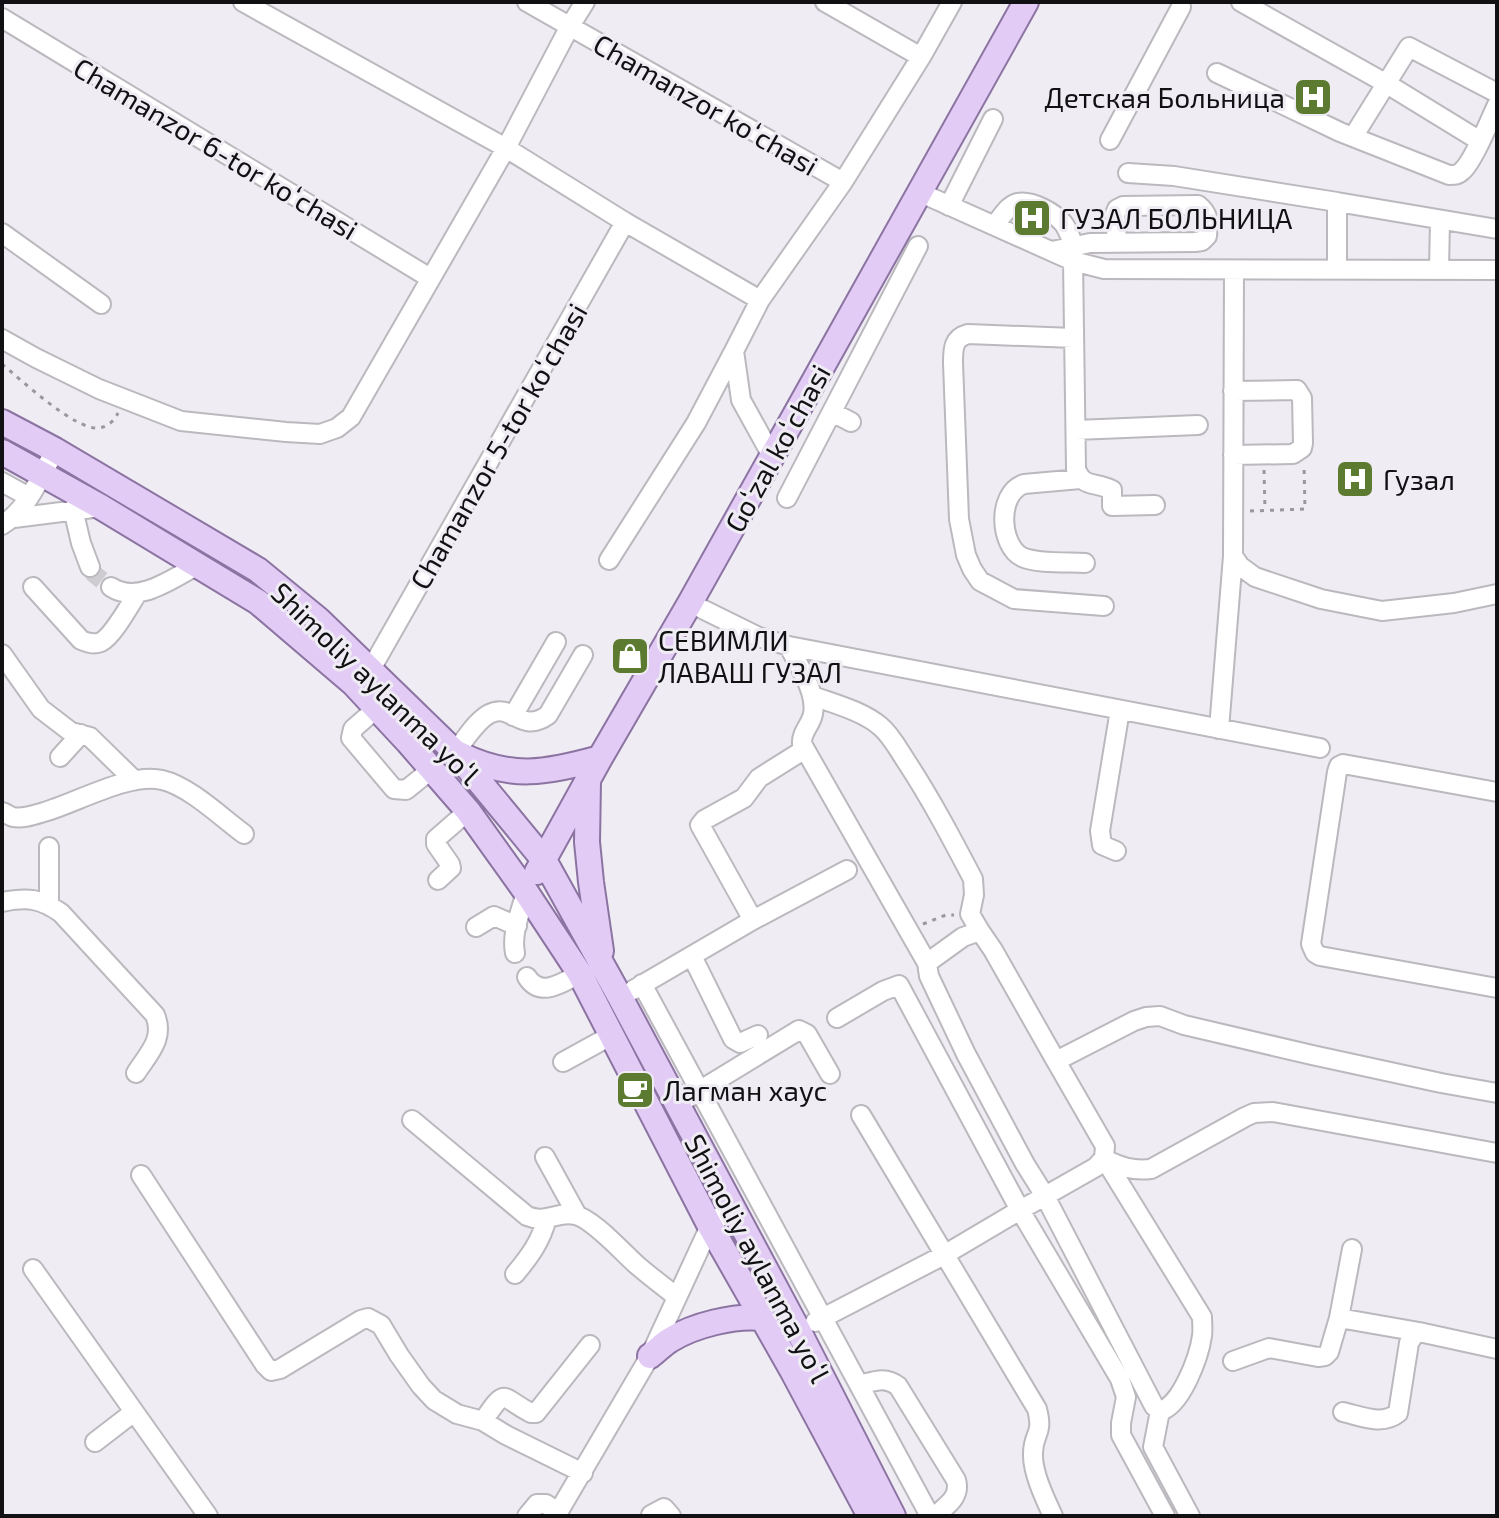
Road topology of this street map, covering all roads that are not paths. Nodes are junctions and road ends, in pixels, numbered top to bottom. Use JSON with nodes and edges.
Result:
{"nodes":[{"id":1,"x":243,"y":2,"type":"edge"},
{"id":2,"x":527,"y":2,"type":"edge"},
{"id":3,"x":585,"y":2,"type":"edge"},
{"id":4,"x":825,"y":2,"type":"edge"},
{"id":5,"x":952,"y":2,"type":"edge"},
{"id":6,"x":1026,"y":2,"type":"edge"},
{"id":7,"x":1241,"y":2,"type":"edge"},
{"id":8,"x":1179,"y":4,"type":"edge"},
{"id":9,"x":2,"y":18,"type":"edge"},
{"id":10,"x":570,"y":26,"type":"junction"},
{"id":11,"x":921,"y":57,"type":"junction"},
{"id":12,"x":1217,"y":73,"type":"dead end"},
{"id":13,"x":1387,"y":84,"type":"junction"},
{"id":14,"x":1497,"y":93,"type":"edge"},
{"id":15,"x":1497,"y":105,"type":"edge"},
{"id":16,"x":993,"y":119,"type":"dead end"},
{"id":17,"x":1353,"y":137,"type":"junction"},
{"id":18,"x":1110,"y":140,"type":"dead end"},
{"id":19,"x":1480,"y":141,"type":"junction"},
{"id":20,"x":506,"y":148,"type":"junction"},
{"id":21,"x":1128,"y":173,"type":"dead end"},
{"id":22,"x":843,"y":182,"type":"junction"},
{"id":23,"x":921,"y":193,"type":"junction"},
{"id":24,"x":1337,"y":202,"type":"junction"},
{"id":25,"x":949,"y":206,"type":"junction"},
{"id":26,"x":1440,"y":220,"type":"junction"},
{"id":27,"x":625,"y":222,"type":"junction"},
{"id":28,"x":995,"y":225,"type":"junction"},
{"id":29,"x":1497,"y":229,"type":"edge"},
{"id":30,"x":2,"y":233,"type":"edge"},
{"id":31,"x":1117,"y":242,"type":"junction"},
{"id":32,"x":918,"y":246,"type":"dead end"},
{"id":33,"x":1073,"y":254,"type":"junction"},
{"id":34,"x":1337,"y":269,"type":"junction"},
{"id":35,"x":1234,"y":270,"type":"junction"},
{"id":36,"x":1439,"y":270,"type":"junction"},
{"id":37,"x":1497,"y":270,"type":"edge"},
{"id":38,"x":430,"y":278,"type":"junction"},
{"id":39,"x":760,"y":300,"type":"junction"},
{"id":40,"x":101,"y":304,"type":"dead end"},
{"id":41,"x":1074,"y":338,"type":"junction"},
{"id":42,"x":2,"y":339,"type":"edge"},
{"id":43,"x":734,"y":351,"type":"junction"},
{"id":44,"x":1233,"y":391,"type":"junction"},
{"id":45,"x":832,"y":412,"type":"junction"},
{"id":46,"x":792,"y":421,"type":"junction"},
{"id":47,"x":2,"y":422,"type":"edge"},
{"id":48,"x":851,"y":422,"type":"dead end"},
{"id":49,"x":1198,"y":425,"type":"dead end"},
{"id":50,"x":1076,"y":430,"type":"junction"},
{"id":51,"x":820,"y":436,"type":"junction"},
{"id":52,"x":55,"y":450,"type":"junction"},
{"id":53,"x":2,"y":452,"type":"edge"},
{"id":54,"x":1233,"y":455,"type":"junction"},
{"id":55,"x":772,"y":456,"type":"junction"},
{"id":56,"x":42,"y":473,"type":"junction"},
{"id":57,"x":1080,"y":479,"type":"junction"},
{"id":58,"x":2,"y":482,"type":"edge"},
{"id":59,"x":29,"y":497,"type":"junction"},
{"id":60,"x":787,"y":498,"type":"dead end"},
{"id":61,"x":1155,"y":505,"type":"dead end"},
{"id":62,"x":101,"y":507,"type":"junction"},
{"id":63,"x":73,"y":509,"type":"junction"},
{"id":64,"x":8,"y":521,"type":"edge"},
{"id":65,"x":1233,"y":556,"type":"junction"},
{"id":66,"x":609,"y":560,"type":"dead end"},
{"id":67,"x":1085,"y":563,"type":"dead end"},
{"id":68,"x":198,"y":565,"type":"junction"},
{"id":69,"x":90,"y":567,"type":"tunnel mouth"},
{"id":70,"x":33,"y":587,"type":"dead end"},
{"id":71,"x":111,"y":587,"type":"tunnel mouth"},
{"id":72,"x":137,"y":594,"type":"junction"},
{"id":73,"x":1497,"y":594,"type":"edge"},
{"id":74,"x":690,"y":603,"type":"junction"},
{"id":75,"x":1104,"y":606,"type":"dead end"},
{"id":76,"x":556,"y":642,"type":"dead end"},
{"id":77,"x":789,"y":646,"type":"junction"},
{"id":78,"x":2,"y":654,"type":"edge"},
{"id":79,"x":583,"y":655,"type":"dead end"},
{"id":80,"x":371,"y":669,"type":"junction"},
{"id":81,"x":813,"y":696,"type":"junction"},
{"id":82,"x":377,"y":708,"type":"junction"},
{"id":83,"x":1120,"y":710,"type":"junction"},
{"id":84,"x":513,"y":716,"type":"junction"},
{"id":85,"x":1219,"y":729,"type":"junction"},
{"id":86,"x":81,"y":734,"type":"junction"},
{"id":87,"x":1320,"y":748,"type":"dead end"},
{"id":88,"x":805,"y":749,"type":"junction"},
{"id":89,"x":455,"y":752,"type":"junction"},
{"id":90,"x":60,"y":757,"type":"dead end"},
{"id":91,"x":432,"y":769,"type":"junction"},
{"id":92,"x":594,"y":769,"type":"junction"},
{"id":93,"x":134,"y":780,"type":"junction"},
{"id":94,"x":1497,"y":792,"type":"edge"},
{"id":95,"x":468,"y":811,"type":"junction"},
{"id":96,"x":2,"y":812,"type":"edge"},
{"id":97,"x":244,"y":834,"type":"dead end"},
{"id":98,"x":49,"y":847,"type":"dead end"},
{"id":99,"x":1116,"y":851,"type":"dead end"},
{"id":100,"x":544,"y":860,"type":"junction"},
{"id":101,"x":847,"y":870,"type":"dead end"},
{"id":102,"x":438,"y":880,"type":"dead end"},
{"id":103,"x":526,"y":892,"type":"junction"},
{"id":104,"x":2,"y":902,"type":"edge"},
{"id":105,"x":49,"y":905,"type":"junction"},
{"id":106,"x":753,"y":920,"type":"junction"},
{"id":107,"x":517,"y":926,"type":"junction"},
{"id":108,"x":476,"y":927,"type":"dead end"},
{"id":109,"x":980,"y":931,"type":"junction"},
{"id":110,"x":515,"y":953,"type":"dead end"},
{"id":111,"x":692,"y":956,"type":"junction"},
{"id":112,"x":928,"y":969,"type":"junction"},
{"id":113,"x":591,"y":970,"type":"junction"},
{"id":114,"x":527,"y":977,"type":"dead end"},
{"id":115,"x":642,"y":984,"type":"junction"},
{"id":116,"x":899,"y":985,"type":"junction"},
{"id":117,"x":1497,"y":988,"type":"edge"},
{"id":118,"x":620,"y":997,"type":"junction"},
{"id":119,"x":837,"y":1018,"type":"dead end"},
{"id":120,"x":612,"y":1035,"type":"junction"},
{"id":121,"x":758,"y":1035,"type":"dead end"},
{"id":122,"x":1056,"y":1061,"type":"junction"},
{"id":123,"x":563,"y":1062,"type":"dead end"},
{"id":124,"x":136,"y":1073,"type":"dead end"},
{"id":125,"x":830,"y":1074,"type":"dead end"},
{"id":126,"x":701,"y":1090,"type":"junction"},
{"id":127,"x":1497,"y":1093,"type":"edge"},
{"id":128,"x":676,"y":1105,"type":"junction"},
{"id":129,"x":861,"y":1115,"type":"dead end"},
{"id":130,"x":412,"y":1120,"type":"dead end"},
{"id":131,"x":1497,"y":1153,"type":"edge"},
{"id":132,"x":545,"y":1157,"type":"dead end"},
{"id":133,"x":1104,"y":1158,"type":"junction"},
{"id":134,"x":141,"y":1175,"type":"dead end"},
{"id":135,"x":1045,"y":1196,"type":"junction"},
{"id":136,"x":731,"y":1207,"type":"junction"},
{"id":137,"x":1020,"y":1210,"type":"junction"},
{"id":138,"x":577,"y":1215,"type":"junction"},
{"id":139,"x":547,"y":1218,"type":"junction"},
{"id":140,"x":710,"y":1226,"type":"junction"},
{"id":141,"x":1352,"y":1249,"type":"dead end"},
{"id":142,"x":944,"y":1255,"type":"junction"},
{"id":143,"x":33,"y":1269,"type":"dead end"},
{"id":144,"x":515,"y":1274,"type":"dead end"},
{"id":145,"x":677,"y":1297,"type":"junction"},
{"id":146,"x":762,"y":1318,"type":"junction"},
{"id":147,"x":823,"y":1318,"type":"junction"},
{"id":148,"x":1339,"y":1318,"type":"junction"},
{"id":149,"x":798,"y":1330,"type":"junction"},
{"id":150,"x":1419,"y":1332,"type":"junction"},
{"id":151,"x":590,"y":1345,"type":"dead end"},
{"id":152,"x":1497,"y":1349,"type":"edge"},
{"id":153,"x":650,"y":1356,"type":"junction"},
{"id":154,"x":1233,"y":1361,"type":"dead end"},
{"id":155,"x":859,"y":1385,"type":"junction"},
{"id":156,"x":1160,"y":1411,"type":"junction"},
{"id":157,"x":134,"y":1412,"type":"junction"},
{"id":158,"x":1343,"y":1412,"type":"dead end"},
{"id":159,"x":483,"y":1421,"type":"junction"},
{"id":160,"x":95,"y":1442,"type":"dead end"},
{"id":161,"x":583,"y":1473,"type":"junction"},
{"id":162,"x":557,"y":1514,"type":"edge"},
{"id":163,"x":651,"y":1515,"type":"edge"},
{"id":164,"x":208,"y":1516,"type":"edge"},
{"id":165,"x":527,"y":1516,"type":"edge"},
{"id":166,"x":671,"y":1516,"type":"edge"},
{"id":167,"x":870,"y":1516,"type":"edge"},
{"id":168,"x":893,"y":1516,"type":"edge"},
{"id":169,"x":932,"y":1516,"type":"edge"},
{"id":170,"x":1053,"y":1516,"type":"edge"},
{"id":171,"x":1165,"y":1516,"type":"edge"},
{"id":172,"x":1190,"y":1516,"type":"edge"}],
"edges":[{"from":1,"to":20,"type":"street"},
{"from":2,"to":10,"type":"street","name":"Chamanzor koʻchasi"},
{"from":3,"to":10,"type":"street"},
{"from":4,"to":11,"type":"street"},
{"from":5,"to":11,"type":"street"},
{"from":6,"to":23,"type":"main road","name":"Goʻzal koʻchasi"},
{"from":7,"to":13,"type":"street"},
{"from":8,"to":18,"type":"street"},
{"from":9,"to":38,"type":"street","name":"Chamanzor 6-tor koʻchasi"},
{"from":10,"to":20,"type":"street"},
{"from":10,"to":22,"type":"street","name":"Chamanzor koʻchasi"},
{"from":11,"to":22,"type":"street"},
{"from":12,"to":17,"type":"street"},
{"from":13,"to":14,"type":"street"},
{"from":13,"to":17,"type":"street"},
{"from":13,"to":19,"type":"street"},
{"from":15,"to":19,"type":"street"},
{"from":16,"to":25,"type":"street"},
{"from":17,"to":19,"type":"street"},
{"from":20,"to":27,"type":"street"},
{"from":20,"to":38,"type":"street"},
{"from":21,"to":24,"type":"street"},
{"from":22,"to":39,"type":"street"},
{"from":23,"to":25,"type":"street"},
{"from":23,"to":46,"type":"main road","name":"Goʻzal koʻchasi"},
{"from":24,"to":26,"type":"street"},
{"from":24,"to":34,"type":"street"},
{"from":25,"to":28,"type":"street"},
{"from":26,"to":29,"type":"street"},
{"from":26,"to":36,"type":"street"},
{"from":27,"to":39,"type":"street"},
{"from":27,"to":80,"type":"street","name":"Chamanzor 5-tor koʻchasi"},
{"from":28,"to":33,"type":"street"},
{"from":28,"to":33,"type":"street"},
{"from":30,"to":40,"type":"street"},
{"from":31,"to":31,"type":"street"},
{"from":31,"to":33,"type":"street"},
{"from":32,"to":45,"type":"street"},
{"from":33,"to":35,"type":"street"},
{"from":33,"to":41,"type":"street"},
{"from":34,"to":35,"type":"street"},
{"from":34,"to":36,"type":"street"},
{"from":35,"to":44,"type":"street"},
{"from":36,"to":37,"type":"street"},
{"from":38,"to":42,"type":"street"},
{"from":39,"to":43,"type":"street"},
{"from":41,"to":50,"type":"street"},
{"from":41,"to":75,"type":"street"},
{"from":43,"to":55,"type":"street"},
{"from":43,"to":66,"type":"street"},
{"from":44,"to":54,"type":"street"},
{"from":44,"to":54,"type":"street"},
{"from":45,"to":48,"type":"street"},
{"from":45,"to":51,"type":"street"},
{"from":46,"to":51,"type":"street"},
{"from":46,"to":55,"type":"main road","name":"Goʻzal koʻchasi"},
{"from":47,"to":52,"type":"main road","name":"Shimoliy aylanma yoʻl"},
{"from":49,"to":50,"type":"street"},
{"from":50,"to":57,"type":"street"},
{"from":51,"to":60,"type":"street"},
{"from":52,"to":56,"type":"street"},
{"from":52,"to":80,"type":"main road","name":"Shimoliy aylanma yoʻl"},
{"from":53,"to":56,"type":"main road","name":"Shimoliy aylanma yoʻl"},
{"from":54,"to":65,"type":"street"},
{"from":55,"to":74,"type":"main road","name":"Goʻzal koʻchasi"},
{"from":56,"to":59,"type":"street"},
{"from":56,"to":62,"type":"main road","name":"Shimoliy aylanma yoʻl"},
{"from":57,"to":61,"type":"street"},
{"from":57,"to":67,"type":"street"},
{"from":58,"to":59,"type":"street"},
{"from":59,"to":64,"type":"street"},
{"from":62,"to":63,"type":"street"},
{"from":62,"to":68,"type":"main road","name":"Shimoliy aylanma yoʻl"},
{"from":63,"to":64,"type":"street"},
{"from":63,"to":69,"type":"street"},
{"from":65,"to":73,"type":"street"},
{"from":65,"to":85,"type":"street"},
{"from":68,"to":72,"type":"street"},
{"from":68,"to":82,"type":"main road","name":"Shimoliy aylanma yoʻl"},
{"from":70,"to":72,"type":"street"},
{"from":71,"to":72,"type":"street"},
{"from":74,"to":77,"type":"street"},
{"from":74,"to":92,"type":"main road","name":"Goʻzal koʻchasi"},
{"from":76,"to":84,"type":"street"},
{"from":77,"to":81,"type":"street"},
{"from":77,"to":83,"type":"street"},
{"from":78,"to":86,"type":"street"},
{"from":79,"to":84,"type":"street"},
{"from":80,"to":89,"type":"main road","name":"Shimoliy aylanma yoʻl"},
{"from":81,"to":88,"type":"street"},
{"from":81,"to":109,"type":"street"},
{"from":82,"to":91,"type":"main road","name":"Shimoliy aylanma yoʻl"},
{"from":82,"to":91,"type":"street"},
{"from":83,"to":85,"type":"street"},
{"from":83,"to":99,"type":"street"},
{"from":84,"to":89,"type":"street"},
{"from":85,"to":87,"type":"street"},
{"from":86,"to":90,"type":"street"},
{"from":86,"to":93,"type":"street"},
{"from":88,"to":106,"type":"street"},
{"from":88,"to":112,"type":"street"},
{"from":89,"to":92,"type":"main road"},
{"from":89,"to":100,"type":"main road","name":"Shimoliy aylanma yoʻl"},
{"from":91,"to":95,"type":"main road","name":"Shimoliy aylanma yoʻl"},
{"from":92,"to":100,"type":"main road","name":"Goʻzal koʻchasi"},
{"from":92,"to":113,"type":"main road"},
{"from":93,"to":96,"type":"street"},
{"from":93,"to":97,"type":"street"},
{"from":94,"to":117,"type":"street"},
{"from":95,"to":102,"type":"street"},
{"from":95,"to":103,"type":"main road","name":"Shimoliy aylanma yoʻl"},
{"from":98,"to":105,"type":"street"},
{"from":100,"to":103,"type":"main road","name":"Goʻzal koʻchasi"},
{"from":100,"to":113,"type":"main road","name":"Shimoliy aylanma yoʻl"},
{"from":101,"to":106,"type":"street"},
{"from":103,"to":107,"type":"street"},
{"from":103,"to":113,"type":"main road","name":"Shimoliy aylanma yoʻl"},
{"from":104,"to":105,"type":"street"},
{"from":105,"to":124,"type":"street"},
{"from":106,"to":111,"type":"street"},
{"from":107,"to":108,"type":"street"},
{"from":107,"to":110,"type":"street"},
{"from":109,"to":112,"type":"street"},
{"from":109,"to":122,"type":"street"},
{"from":111,"to":115,"type":"street"},
{"from":111,"to":121,"type":"street"},
{"from":112,"to":116,"type":"street"},
{"from":112,"to":135,"type":"street"},
{"from":113,"to":114,"type":"street"},
{"from":113,"to":118,"type":"main road","name":"Shimoliy aylanma yoʻl"},
{"from":113,"to":120,"type":"main road","name":"Shimoliy aylanma yoʻl"},
{"from":115,"to":118,"type":"street"},
{"from":115,"to":126,"type":"street"},
{"from":116,"to":119,"type":"street"},
{"from":116,"to":137,"type":"street"},
{"from":118,"to":128,"type":"main road","name":"Shimoliy aylanma yoʻl"},
{"from":120,"to":123,"type":"street"},
{"from":120,"to":140,"type":"main road","name":"Shimoliy aylanma yoʻl"},
{"from":122,"to":127,"type":"street"},
{"from":122,"to":133,"type":"street"},
{"from":125,"to":126,"type":"street"},
{"from":126,"to":128,"type":"street"},
{"from":126,"to":147,"type":"street"},
{"from":128,"to":136,"type":"main road","name":"Shimoliy aylanma yoʻl"},
{"from":129,"to":142,"type":"street"},
{"from":130,"to":139,"type":"street"},
{"from":131,"to":133,"type":"street"},
{"from":132,"to":138,"type":"street"},
{"from":133,"to":135,"type":"street"},
{"from":133,"to":156,"type":"street"},
{"from":134,"to":159,"type":"street"},
{"from":135,"to":137,"type":"street"},
{"from":135,"to":156,"type":"street"},
{"from":136,"to":140,"type":"street"},
{"from":136,"to":149,"type":"main road","name":"Shimoliy aylanma yoʻl"},
{"from":137,"to":142,"type":"street"},
{"from":137,"to":171,"type":"street"},
{"from":138,"to":139,"type":"street"},
{"from":138,"to":145,"type":"street"},
{"from":139,"to":144,"type":"street"},
{"from":140,"to":145,"type":"street"},
{"from":140,"to":146,"type":"main road","name":"Shimoliy aylanma yoʻl"},
{"from":141,"to":148,"type":"street"},
{"from":142,"to":147,"type":"street"},
{"from":142,"to":170,"type":"street"},
{"from":143,"to":157,"type":"street"},
{"from":145,"to":153,"type":"street"},
{"from":146,"to":153,"type":"main road"},
{"from":146,"to":167,"type":"main road","name":"Shimoliy aylanma yoʻl"},
{"from":147,"to":149,"type":"street"},
{"from":147,"to":155,"type":"street"},
{"from":148,"to":150,"type":"street"},
{"from":148,"to":154,"type":"street"},
{"from":149,"to":168,"type":"main road","name":"Shimoliy aylanma yoʻl"},
{"from":150,"to":152,"type":"street"},
{"from":150,"to":158,"type":"street"},
{"from":151,"to":159,"type":"street"},
{"from":153,"to":161,"type":"street"},
{"from":155,"to":169,"type":"street"},
{"from":155,"to":169,"type":"street"},
{"from":156,"to":172,"type":"street"},
{"from":157,"to":160,"type":"street"},
{"from":157,"to":164,"type":"street"},
{"from":159,"to":161,"type":"street"},
{"from":161,"to":162,"type":"street"},
{"from":162,"to":165,"type":"street"},
{"from":163,"to":166,"type":"street"}]}
